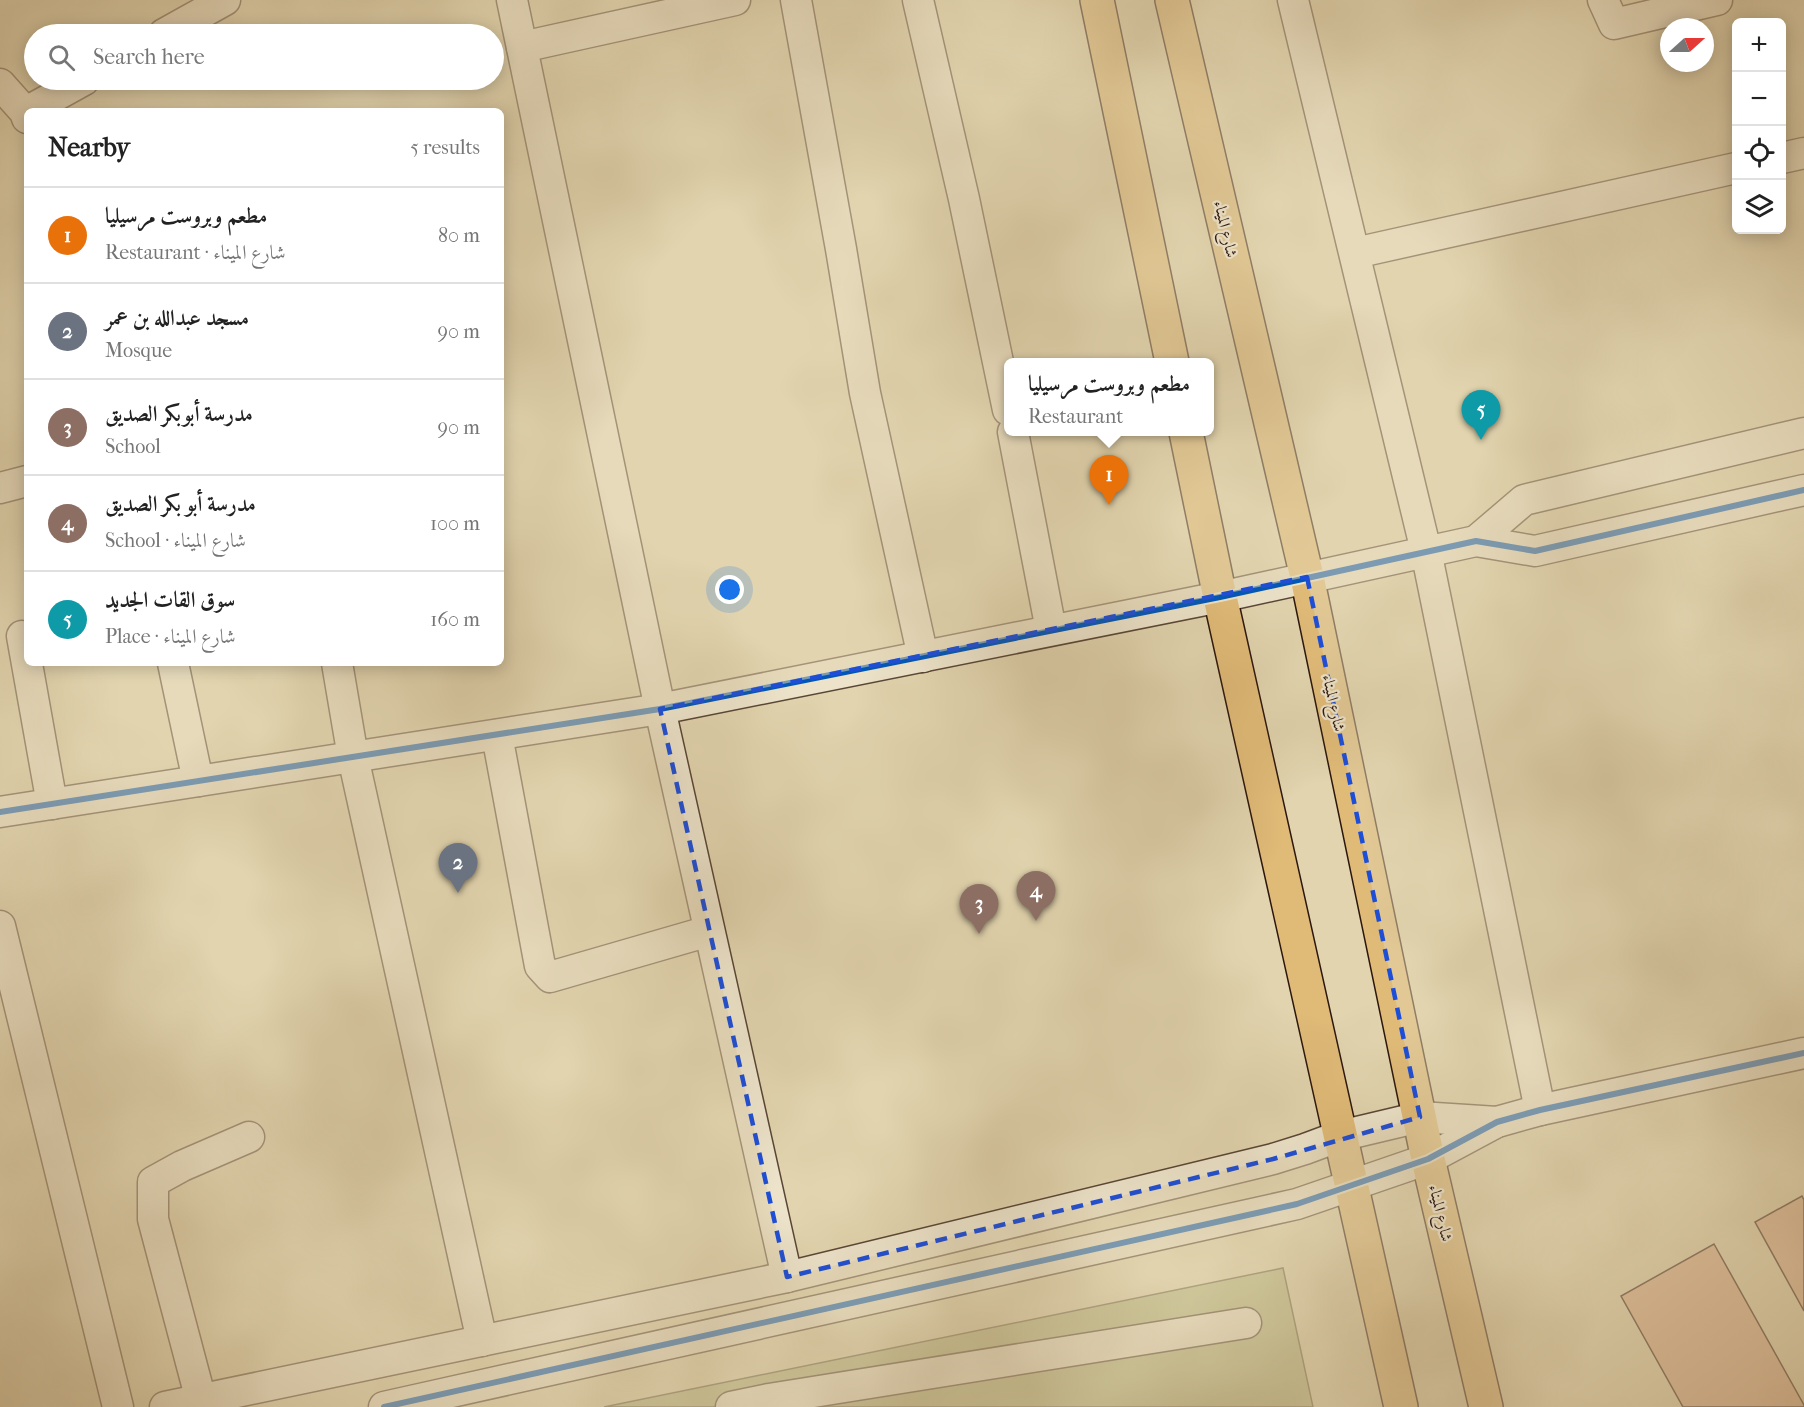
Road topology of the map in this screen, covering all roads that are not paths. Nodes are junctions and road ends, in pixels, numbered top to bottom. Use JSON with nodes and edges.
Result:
{"nodes":[{"id":1,"x":225,"y":0,"type":"edge"},
{"id":2,"x":512,"y":0,"type":"edge"},
{"id":3,"x":735,"y":0,"type":"edge"},
{"id":4,"x":795,"y":0,"type":"edge"},
{"id":5,"x":918,"y":0,"type":"edge"},
{"id":6,"x":1097,"y":0,"type":"edge"},
{"id":7,"x":1172,"y":0,"type":"edge"},
{"id":8,"x":1293,"y":0,"type":"edge"},
{"id":9,"x":1603,"y":0,"type":"edge"},
{"id":10,"x":1717,"y":0,"type":"edge"},
{"id":11,"x":182,"y":24,"type":"edge"},
{"id":12,"x":522,"y":47,"type":"junction"},
{"id":13,"x":0,"y":84,"type":"edge"},
{"id":14,"x":67,"y":90,"type":"edge"},
{"id":15,"x":36,"y":108,"type":"edge"},
{"id":16,"x":24,"y":110,"type":"edge"},
{"id":17,"x":1804,"y":153,"type":"edge"},
{"id":18,"x":1786,"y":157,"type":"edge"},
{"id":19,"x":1732,"y":169,"type":"edge"},
{"id":20,"x":1355,"y":253,"type":"junction"},
{"id":21,"x":1171,"y":358,"type":"edge"},
{"id":22,"x":1004,"y":391,"type":"edge"},
{"id":23,"x":1804,"y":433,"type":"edge"},
{"id":24,"x":1014,"y":436,"type":"edge"},
{"id":25,"x":1187,"y":436,"type":"edge"},
{"id":26,"x":24,"y":482,"type":"edge"},
{"id":27,"x":0,"y":488,"type":"edge"},
{"id":28,"x":1804,"y":490,"type":"edge"},
{"id":29,"x":1476,"y":541,"type":"junction"},
{"id":30,"x":1426,"y":551,"type":"junction"},
{"id":31,"x":1307,"y":577,"type":"junction"},
{"id":32,"x":1220,"y":597,"type":"junction"},
{"id":33,"x":1051,"y":630,"type":"junction"},
{"id":34,"x":16,"y":637,"type":"edge"},
{"id":35,"x":922,"y":657,"type":"junction"},
{"id":36,"x":173,"y":666,"type":"edge"},
{"id":37,"x":338,"y":666,"type":"edge"},
{"id":38,"x":660,"y":709,"type":"junction"},
{"id":39,"x":497,"y":735,"type":"junction"},
{"id":40,"x":353,"y":757,"type":"junction"},
{"id":41,"x":198,"y":781,"type":"junction"},
{"id":42,"x":52,"y":804,"type":"junction"},
{"id":43,"x":0,"y":812,"type":"edge"},
{"id":44,"x":0,"y":926,"type":"edge"},
{"id":45,"x":709,"y":931,"type":"junction"},
{"id":46,"x":1804,"y":1053,"type":"edge"},
{"id":47,"x":1540,"y":1110,"type":"junction"},
{"id":48,"x":1420,"y":1117,"type":"junction"},
{"id":49,"x":1497,"y":1122,"type":"junction"},
{"id":50,"x":1340,"y":1136,"type":"junction"},
{"id":51,"x":249,"y":1137,"type":"dead end"},
{"id":52,"x":1428,"y":1159,"type":"junction"},
{"id":53,"x":1351,"y":1185,"type":"junction"},
{"id":54,"x":787,"y":1277,"type":"junction"},
{"id":55,"x":1246,"y":1323,"type":"dead end"},
{"id":56,"x":482,"y":1341,"type":"junction"},
{"id":57,"x":201,"y":1400,"type":"junction"},
{"id":58,"x":769,"y":1403,"type":"edge"},
{"id":59,"x":118,"y":1407,"type":"edge"},
{"id":60,"x":165,"y":1407,"type":"edge"},
{"id":61,"x":384,"y":1407,"type":"edge"},
{"id":62,"x":731,"y":1407,"type":"edge"},
{"id":63,"x":1401,"y":1407,"type":"edge"},
{"id":64,"x":1486,"y":1407,"type":"edge"}],
"edges":[{"from":1,"to":11,"type":"street"},
{"from":2,"to":12,"type":"street"},
{"from":3,"to":12,"type":"street"},
{"from":4,"to":35,"type":"street"},
{"from":5,"to":22,"type":"street"},
{"from":6,"to":21,"type":"highway"},
{"from":7,"to":31,"type":"highway","name":"شارع الميناء"},
{"from":8,"to":20,"type":"street"},
{"from":9,"to":10,"type":"street"},
{"from":12,"to":38,"type":"street"},
{"from":13,"to":16,"type":"street"},
{"from":14,"to":15,"type":"street"},
{"from":17,"to":18,"type":"street"},
{"from":19,"to":20,"type":"street"},
{"from":20,"to":30,"type":"street"},
{"from":23,"to":29,"type":"street"},
{"from":24,"to":33,"type":"street"},
{"from":25,"to":32,"type":"highway"},
{"from":26,"to":27,"type":"street"},
{"from":28,"to":29,"type":"street"},
{"from":29,"to":30,"type":"street"},
{"from":30,"to":31,"type":"street"},
{"from":30,"to":47,"type":"street"},
{"from":31,"to":32,"type":"street"},
{"from":31,"to":48,"type":"highway","name":"شارع الميناء"},
{"from":32,"to":33,"type":"street"},
{"from":32,"to":50,"type":"highway"},
{"from":33,"to":35,"type":"street"},
{"from":34,"to":42,"type":"street"},
{"from":35,"to":38,"type":"street"},
{"from":36,"to":41,"type":"street"},
{"from":37,"to":40,"type":"street"},
{"from":38,"to":39,"type":"street"},
{"from":38,"to":45,"type":"street"},
{"from":39,"to":40,"type":"street"},
{"from":39,"to":45,"type":"street"},
{"from":40,"to":41,"type":"street"},
{"from":40,"to":56,"type":"street"},
{"from":41,"to":42,"type":"street"},
{"from":42,"to":43,"type":"street"},
{"from":44,"to":59,"type":"street"},
{"from":45,"to":54,"type":"street"},
{"from":46,"to":47,"type":"street"},
{"from":47,"to":49,"type":"street"},
{"from":48,"to":49,"type":"street"},
{"from":48,"to":50,"type":"street"},
{"from":48,"to":52,"type":"highway","name":"شارع الميناء"},
{"from":49,"to":52,"type":"street"},
{"from":50,"to":53,"type":"highway"},
{"from":50,"to":54,"type":"street"},
{"from":51,"to":57,"type":"street"},
{"from":52,"to":53,"type":"street"},
{"from":52,"to":64,"type":"highway","name":"شارع الميناء"},
{"from":53,"to":61,"type":"street"},
{"from":53,"to":63,"type":"highway"},
{"from":54,"to":56,"type":"street"},
{"from":55,"to":58,"type":"street"},
{"from":56,"to":57,"type":"street"},
{"from":57,"to":60,"type":"street"},
{"from":58,"to":62,"type":"street"}]}
